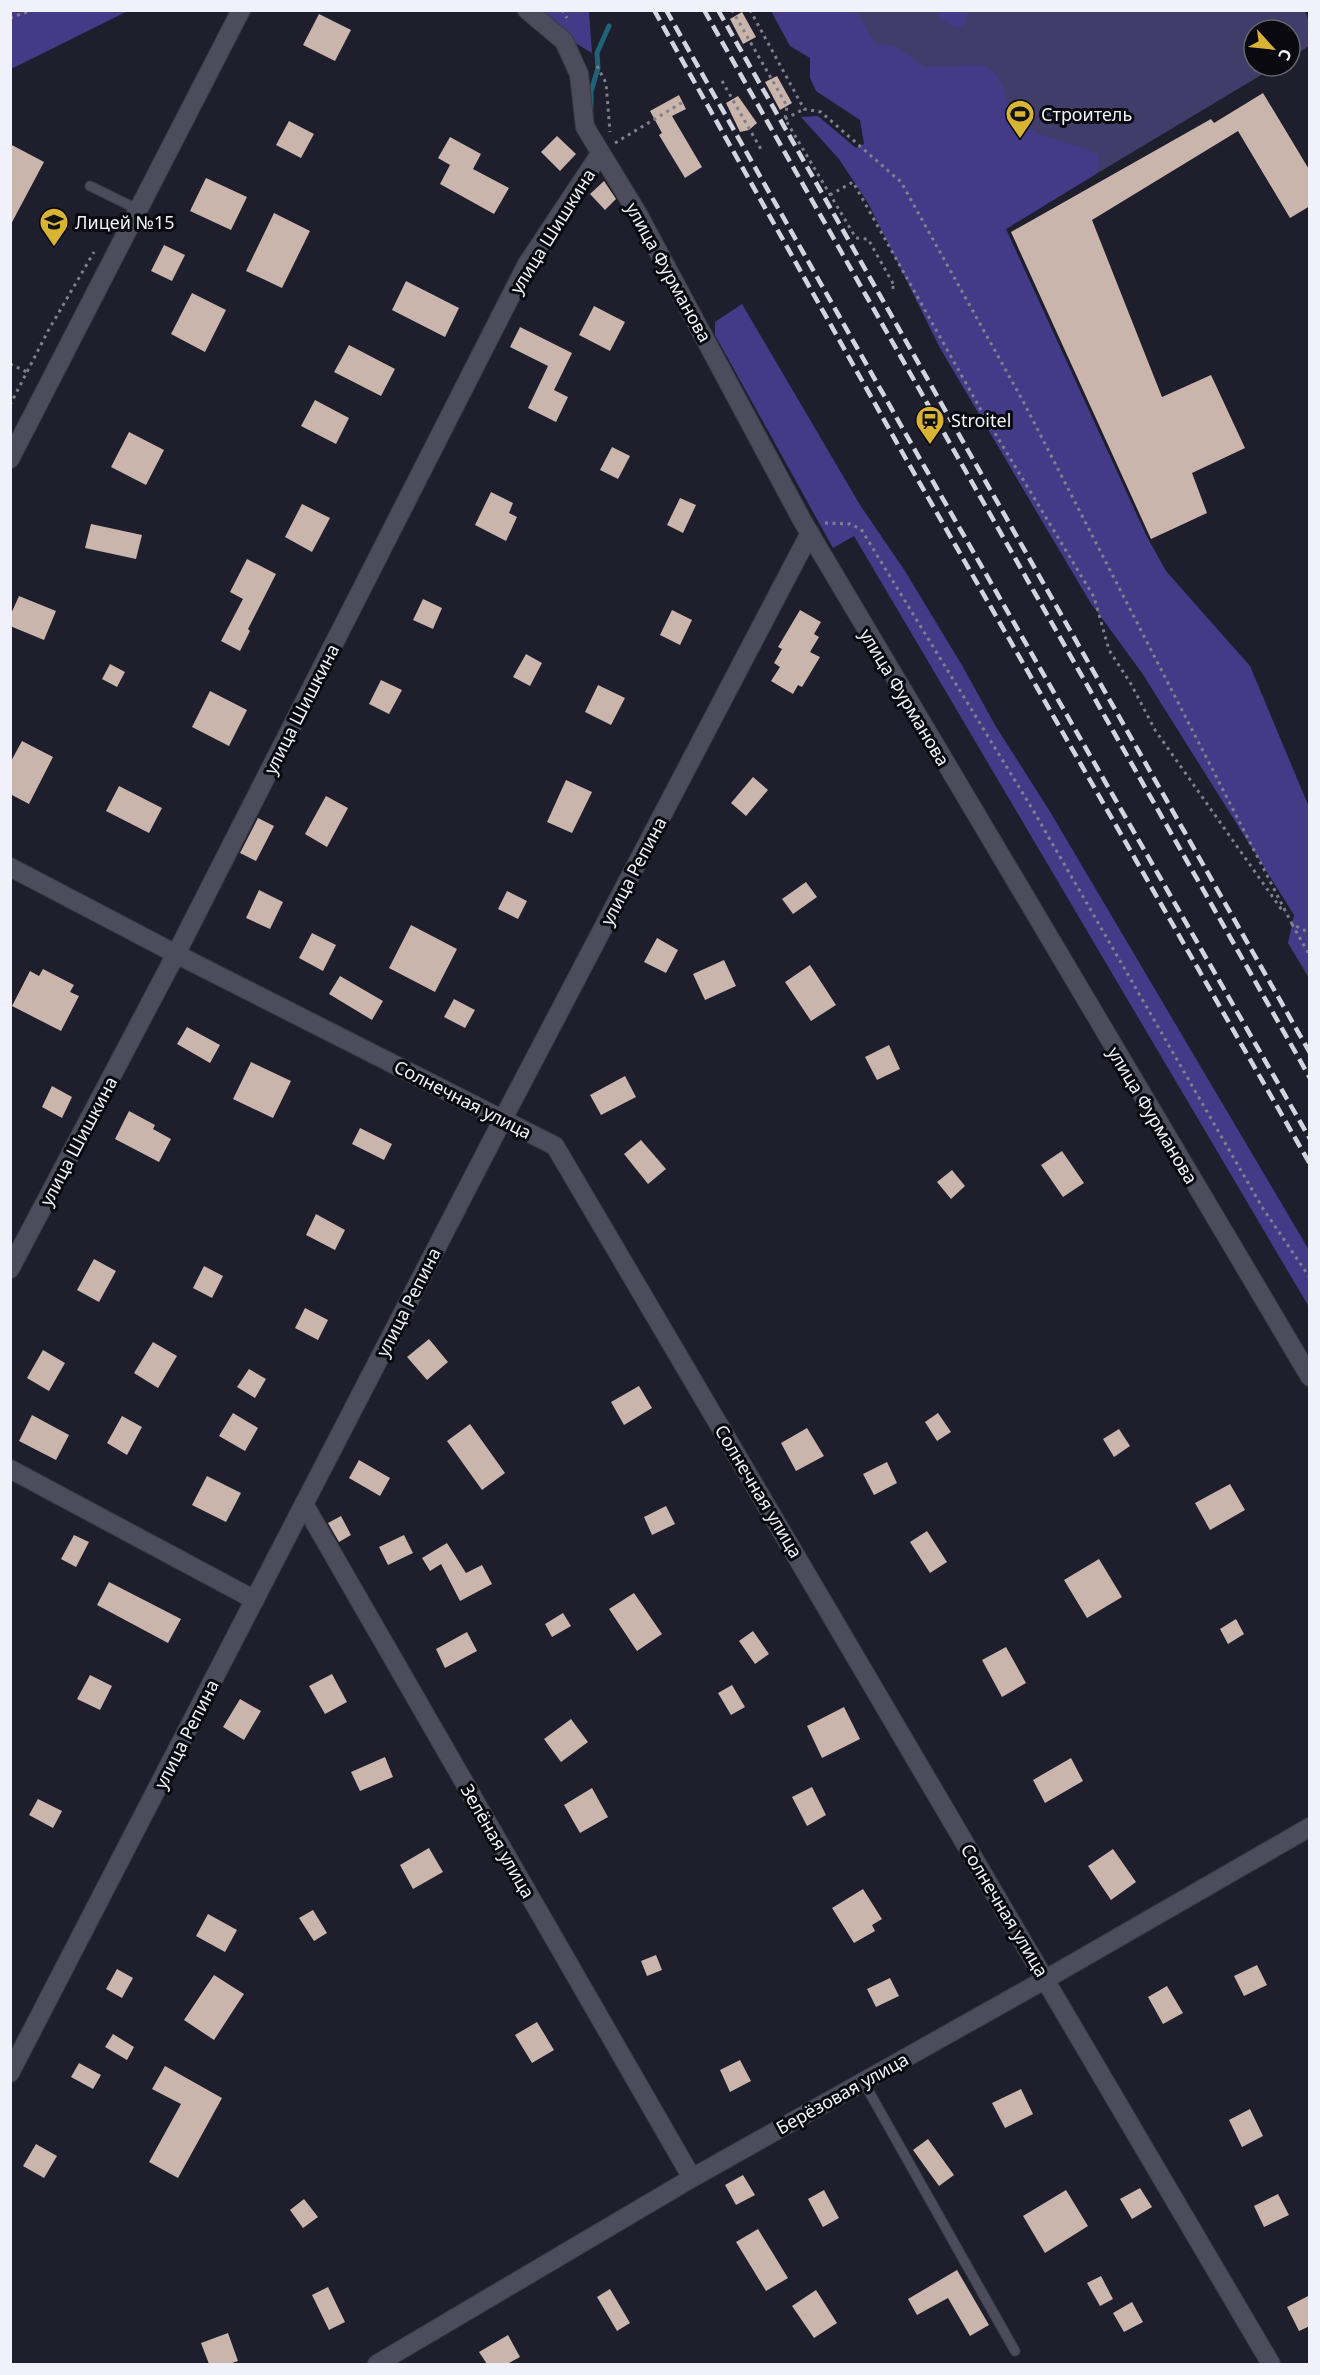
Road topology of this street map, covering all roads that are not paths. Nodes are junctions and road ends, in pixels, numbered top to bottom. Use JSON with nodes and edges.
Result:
{"nodes":[{"id":1,"x":241,"y":10,"type":"edge"},
{"id":2,"x":527,"y":10,"type":"edge"},
{"id":3,"x":600,"y":154,"type":"junction"},
{"id":4,"x":90,"y":186,"type":"dead end"},
{"id":5,"x":139,"y":210,"type":"junction"},
{"id":6,"x":10,"y":459,"type":"edge"},
{"id":7,"x":807,"y":528,"type":"junction"},
{"id":8,"x":10,"y":867,"type":"edge"},
{"id":9,"x":176,"y":954,"type":"junction"},
{"id":10,"x":503,"y":1119,"type":"junction"},
{"id":11,"x":10,"y":1269,"type":"edge"},
{"id":12,"x":1310,"y":1377,"type":"edge"},
{"id":13,"x":10,"y":1468,"type":"edge"},
{"id":14,"x":304,"y":1504,"type":"junction"},
{"id":15,"x":255,"y":1600,"type":"junction"},
{"id":16,"x":1310,"y":1827,"type":"edge"},
{"id":17,"x":1046,"y":1979,"type":"junction"},
{"id":18,"x":10,"y":2073,"type":"edge"},
{"id":19,"x":863,"y":2081,"type":"junction"},
{"id":20,"x":692,"y":2178,"type":"junction"},
{"id":21,"x":1015,"y":2351,"type":"dead end"},
{"id":22,"x":377,"y":2364,"type":"edge"},
{"id":23,"x":1271,"y":2364,"type":"edge"}],
"edges":[{"from":1,"to":5,"type":"street"},
{"from":2,"to":3,"type":"street","name":"улица Фурманова"},
{"from":3,"to":7,"type":"street","name":"улица Фурманова"},
{"from":3,"to":9,"type":"street","name":"улица Шишкина"},
{"from":4,"to":5,"type":"lane"},
{"from":5,"to":6,"type":"street"},
{"from":7,"to":10,"type":"street","name":"улица Репина"},
{"from":7,"to":12,"type":"street","name":"улица Фурманова"},
{"from":8,"to":9,"type":"street","name":"Солнечная улица"},
{"from":9,"to":10,"type":"street","name":"Солнечная улица"},
{"from":9,"to":11,"type":"street","name":"улица Шишкина"},
{"from":10,"to":14,"type":"street","name":"улица Репина"},
{"from":10,"to":17,"type":"street","name":"Солнечная улица"},
{"from":13,"to":15,"type":"street"},
{"from":14,"to":15,"type":"street","name":"улица Репина"},
{"from":14,"to":20,"type":"street","name":"Зелёная улица"},
{"from":15,"to":18,"type":"street","name":"улица Репина"},
{"from":16,"to":17,"type":"street","name":"Берёзовая улица"},
{"from":17,"to":19,"type":"street","name":"Берёзовая улица"},
{"from":17,"to":23,"type":"street","name":"Солнечная улица"},
{"from":19,"to":20,"type":"street","name":"Берёзовая улица"},
{"from":19,"to":21,"type":"lane"},
{"from":20,"to":22,"type":"street","name":"Берёзовая улица"}]}
